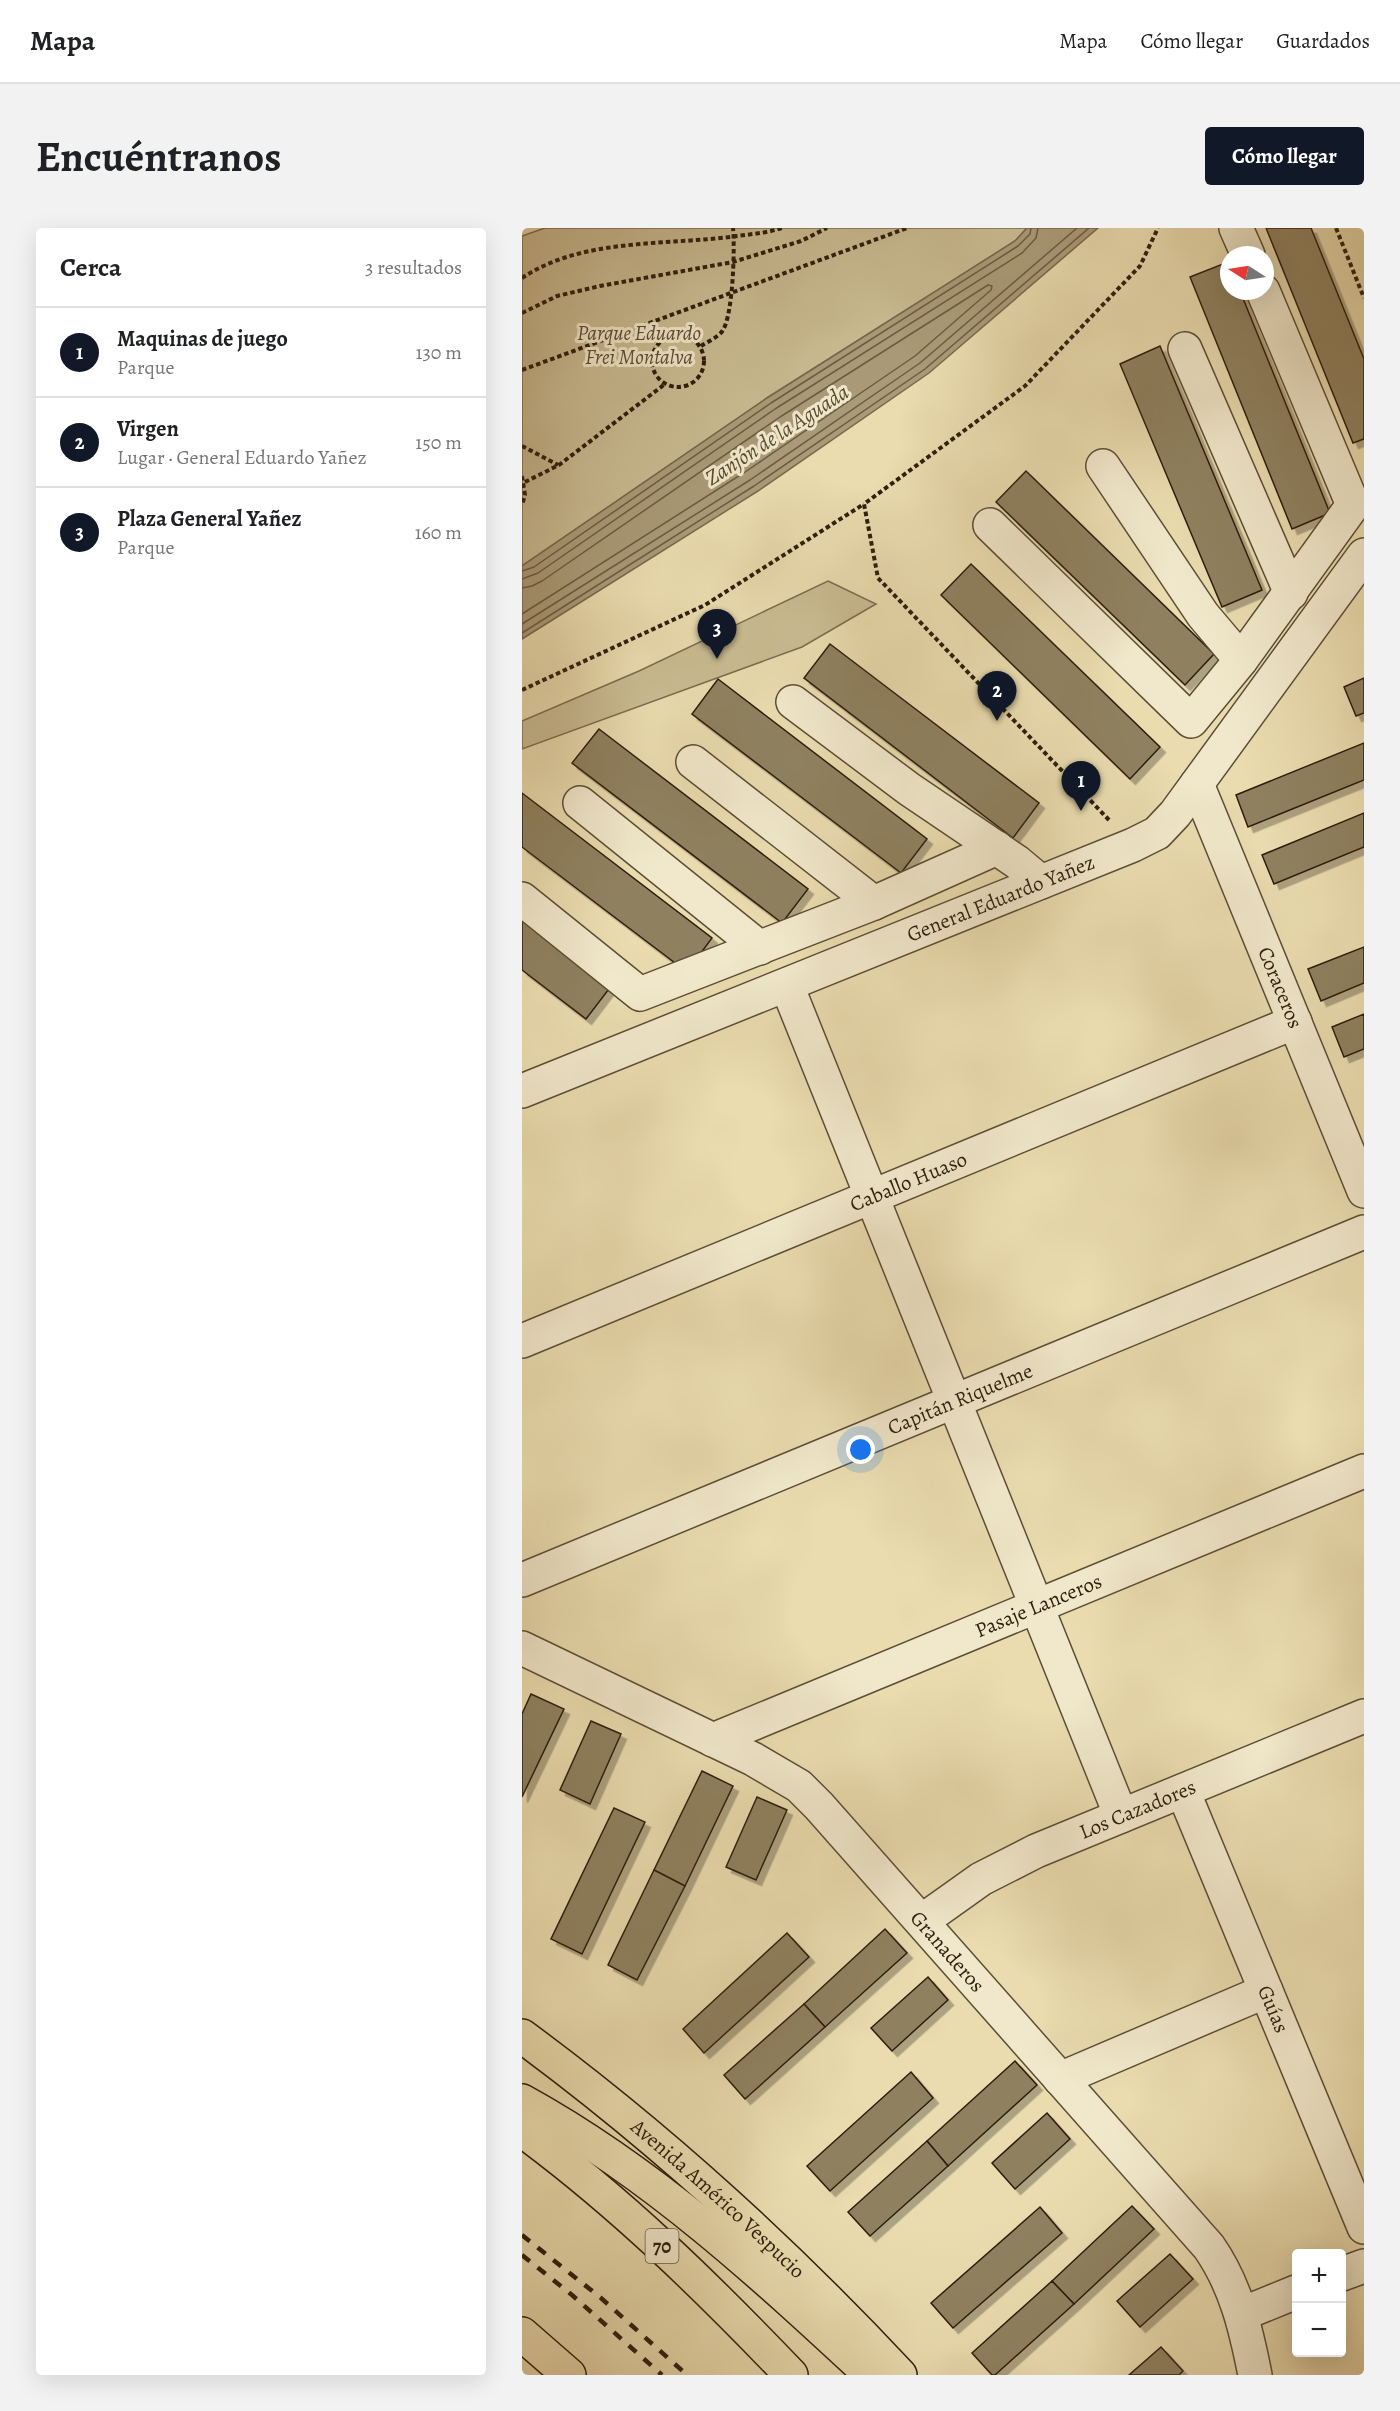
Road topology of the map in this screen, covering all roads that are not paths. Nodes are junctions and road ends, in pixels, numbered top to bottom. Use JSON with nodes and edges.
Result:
{"nodes":[{"id":1,"x":1236,"y":228,"type":"edge"},
{"id":2,"x":1244,"y":246,"type":"edge"},
{"id":3,"x":1267,"y":300,"type":"edge"},
{"id":4,"x":1185,"y":349,"type":"dead end"},
{"id":5,"x":1103,"y":466,"type":"dead end"},
{"id":6,"x":990,"y":525,"type":"dead end"},
{"id":7,"x":1364,"y":555,"type":"edge"},
{"id":8,"x":1291,"y":593,"type":"junction"},
{"id":9,"x":1241,"y":660,"type":"junction"},
{"id":10,"x":794,"y":702,"type":"dead end"},
{"id":11,"x":693,"y":762,"type":"dead end"},
{"id":12,"x":1197,"y":784,"type":"junction"},
{"id":13,"x":580,"y":802,"type":"dead end"},
{"id":14,"x":997,"y":848,"type":"junction"},
{"id":15,"x":1041,"y":882,"type":"junction"},
{"id":16,"x":522,"y":899,"type":"edge"},
{"id":17,"x":874,"y":903,"type":"junction"},
{"id":18,"x":760,"y":948,"type":"junction"},
{"id":19,"x":787,"y":986,"type":"junction"},
{"id":20,"x":1295,"y":1022,"type":"junction"},
{"id":21,"x":522,"y":1091,"type":"edge"},
{"id":22,"x":1364,"y":1191,"type":"edge"},
{"id":23,"x":872,"y":1196,"type":"junction"},
{"id":24,"x":1364,"y":1232,"type":"edge"},
{"id":25,"x":522,"y":1341,"type":"edge"},
{"id":26,"x":954,"y":1400,"type":"junction"},
{"id":27,"x":1364,"y":1471,"type":"edge"},
{"id":28,"x":522,"y":1580,"type":"edge"},
{"id":29,"x":1037,"y":1606,"type":"junction"},
{"id":30,"x":522,"y":1647,"type":"edge"},
{"id":31,"x":1364,"y":1716,"type":"edge"},
{"id":32,"x":713,"y":1740,"type":"junction"},
{"id":33,"x":1183,"y":1791,"type":"junction"},
{"id":34,"x":1122,"y":1816,"type":"junction"},
{"id":35,"x":922,"y":1921,"type":"junction"},
{"id":36,"x":1266,"y":1991,"type":"junction"},
{"id":37,"x":522,"y":2036,"type":"edge"},
{"id":38,"x":1060,"y":2079,"type":"junction"},
{"id":39,"x":522,"y":2101,"type":"edge"},
{"id":40,"x":522,"y":2130,"type":"edge"},
{"id":41,"x":1364,"y":2227,"type":"edge"},
{"id":42,"x":1364,"y":2266,"type":"edge"},
{"id":43,"x":1346,"y":2272,"type":"edge"},
{"id":44,"x":1292,"y":2294,"type":"edge"},
{"id":45,"x":1242,"y":2314,"type":"junction"},
{"id":46,"x":522,"y":2334,"type":"edge"},
{"id":47,"x":569,"y":2375,"type":"edge"},
{"id":48,"x":791,"y":2375,"type":"edge"},
{"id":49,"x":871,"y":2375,"type":"edge"},
{"id":50,"x":900,"y":2375,"type":"edge"},
{"id":51,"x":1255,"y":2375,"type":"edge"}],
"edges":[{"from":1,"to":2,"type":"street"},
{"from":3,"to":8,"type":"street"},
{"from":4,"to":8,"type":"street"},
{"from":5,"to":9,"type":"street"},
{"from":6,"to":9,"type":"street"},
{"from":7,"to":12,"type":"street","name":"General Eduardo Yañez"},
{"from":8,"to":9,"type":"street"},
{"from":10,"to":14,"type":"street"},
{"from":11,"to":17,"type":"street"},
{"from":12,"to":15,"type":"street","name":"General Eduardo Yañez"},
{"from":12,"to":20,"type":"street","name":"Coraceros"},
{"from":13,"to":18,"type":"street"},
{"from":14,"to":15,"type":"street"},
{"from":14,"to":17,"type":"street"},
{"from":15,"to":19,"type":"street","name":"General Eduardo Yañez"},
{"from":16,"to":18,"type":"street"},
{"from":17,"to":18,"type":"street"},
{"from":19,"to":21,"type":"street","name":"General Eduardo Yañez"},
{"from":19,"to":23,"type":"street"},
{"from":20,"to":22,"type":"street","name":"Coraceros"},
{"from":20,"to":23,"type":"street","name":"Caballo Huaso"},
{"from":23,"to":25,"type":"street","name":"Caballo Huaso"},
{"from":23,"to":26,"type":"street"},
{"from":24,"to":26,"type":"street","name":"Capitán Riquelme"},
{"from":26,"to":28,"type":"street","name":"Capitán Riquelme"},
{"from":26,"to":29,"type":"street"},
{"from":27,"to":29,"type":"street","name":"Pasaje Lanceros"},
{"from":29,"to":32,"type":"street","name":"Pasaje Lanceros"},
{"from":29,"to":34,"type":"street"},
{"from":30,"to":32,"type":"street","name":"Granaderos"},
{"from":31,"to":33,"type":"street","name":"Los Cazadores"},
{"from":32,"to":35,"type":"street","name":"Granaderos"},
{"from":33,"to":34,"type":"street","name":"Los Cazadores"},
{"from":33,"to":36,"type":"street","name":"Guías"},
{"from":34,"to":35,"type":"street","name":"Los Cazadores"},
{"from":35,"to":38,"type":"street","name":"Granaderos"},
{"from":36,"to":38,"type":"street"},
{"from":36,"to":41,"type":"street","name":"Guías"},
{"from":37,"to":50,"type":"main road","name":"Avenida Américo Vespucio"},
{"from":38,"to":45,"type":"street","name":"Granaderos"},
{"from":39,"to":49,"type":"main road"},
{"from":40,"to":48,"type":"main road","number":"70"},
{"from":42,"to":43,"type":"street"},
{"from":44,"to":45,"type":"street"},
{"from":45,"to":51,"type":"street","name":"Granaderos"},
{"from":46,"to":47,"type":"main road"}]}
